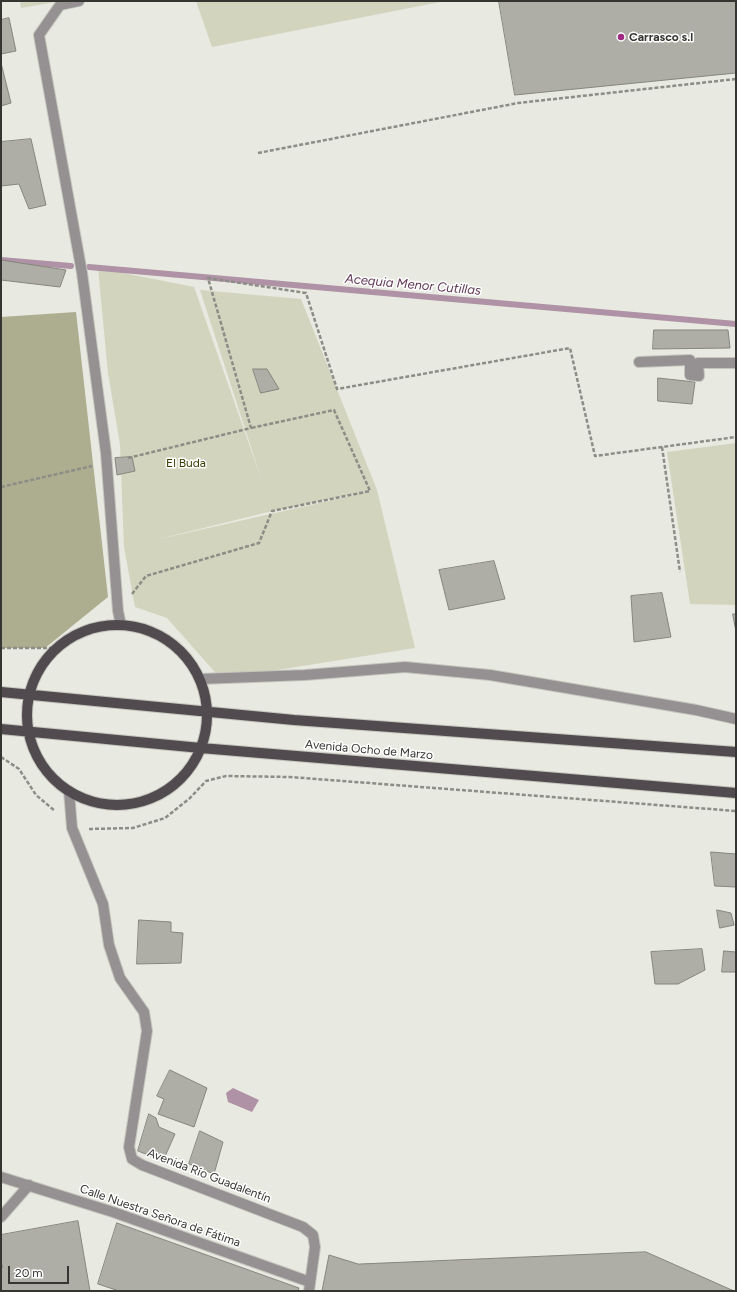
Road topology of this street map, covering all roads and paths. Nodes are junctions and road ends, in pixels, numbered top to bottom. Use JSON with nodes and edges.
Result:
{"nodes":[{"id":1,"x":79,"y":1,"type":"edge"},
{"id":2,"x":736,"y":79,"type":"edge"},
{"id":3,"x":258,"y":153,"type":"dead end"},
{"id":4,"x":639,"y":362,"type":"dead end"},
{"id":5,"x":736,"y":363,"type":"edge"},
{"id":6,"x":250,"y":428,"type":"junction"},
{"id":7,"x":736,"y":438,"type":"edge"},
{"id":8,"x":662,"y":447,"type":"junction"},
{"id":9,"x":128,"y":458,"type":"dead end"},
{"id":10,"x":107,"y":463,"type":"junction"},
{"id":11,"x":1,"y":487,"type":"edge"},
{"id":12,"x":680,"y":572,"type":"dead end"},
{"id":13,"x":118,"y":610,"type":"junction"},
{"id":14,"x":121,"y":625,"type":"junction"},
{"id":15,"x":1,"y":648,"type":"edge"},
{"id":16,"x":56,"y":648,"type":"junction"},
{"id":17,"x":200,"y":679,"type":"junction"},
{"id":18,"x":1,"y":692,"type":"edge"},
{"id":19,"x":29,"y":694,"type":"junction"},
{"id":20,"x":208,"y":711,"type":"junction"},
{"id":21,"x":736,"y":719,"type":"edge"},
{"id":22,"x":1,"y":729,"type":"edge"},
{"id":23,"x":30,"y":732,"type":"junction"},
{"id":24,"x":201,"y":748,"type":"junction"},
{"id":25,"x":736,"y":752,"type":"edge"},
{"id":26,"x":1,"y":757,"type":"edge"},
{"id":27,"x":69,"y":791,"type":"junction"},
{"id":28,"x":736,"y":793,"type":"edge"},
{"id":29,"x":736,"y":812,"type":"edge"},
{"id":30,"x":72,"y":828,"type":"junction"},
{"id":31,"x":1,"y":1177,"type":"edge"},
{"id":32,"x":28,"y":1185,"type":"junction"},
{"id":33,"x":1,"y":1217,"type":"edge"},
{"id":34,"x":309,"y":1286,"type":"edge"}],
"edges":[{"from":1,"to":10,"type":"street"},
{"from":2,"to":3,"type":"path"},
{"from":4,"to":5,"type":"street"},
{"from":6,"to":8,"type":"path"},
{"from":6,"to":9,"type":"path"},
{"from":6,"to":13,"type":"path"},
{"from":7,"to":8,"type":"path"},
{"from":8,"to":12,"type":"path"},
{"from":10,"to":11,"type":"path"},
{"from":10,"to":13,"type":"street"},
{"from":13,"to":14,"type":"street"},
{"from":14,"to":16,"type":"main road"},
{"from":14,"to":17,"type":"main road"},
{"from":15,"to":16,"type":"path"},
{"from":16,"to":19,"type":"main road"},
{"from":17,"to":20,"type":"main road"},
{"from":17,"to":21,"type":"street"},
{"from":18,"to":19,"type":"main road","name":"Avenida Ocho de Marzo"},
{"from":19,"to":20,"type":"main road","name":"Avenida Ocho de Marzo"},
{"from":19,"to":23,"type":"main road"},
{"from":20,"to":24,"type":"main road"},
{"from":20,"to":25,"type":"main road","name":"Avenida Ocho de Marzo"},
{"from":22,"to":23,"type":"main road","name":"Avenida Ocho de Marzo"},
{"from":23,"to":24,"type":"main road","name":"Avenida Ocho de Marzo"},
{"from":23,"to":27,"type":"main road"},
{"from":24,"to":27,"type":"main road"},
{"from":24,"to":28,"type":"main road","name":"Avenida Ocho de Marzo"},
{"from":26,"to":30,"type":"path"},
{"from":27,"to":30,"type":"street","name":"Avenida Río Guadalentín"},
{"from":29,"to":30,"type":"path"},
{"from":30,"to":34,"type":"street","name":"Avenida Río Guadalentín"},
{"from":31,"to":32,"type":"street","name":"Calle Nuestra Señora de Fátima"},
{"from":32,"to":33,"type":"street"},
{"from":32,"to":34,"type":"street","name":"Calle Nuestra Señora de Fátima"}]}
